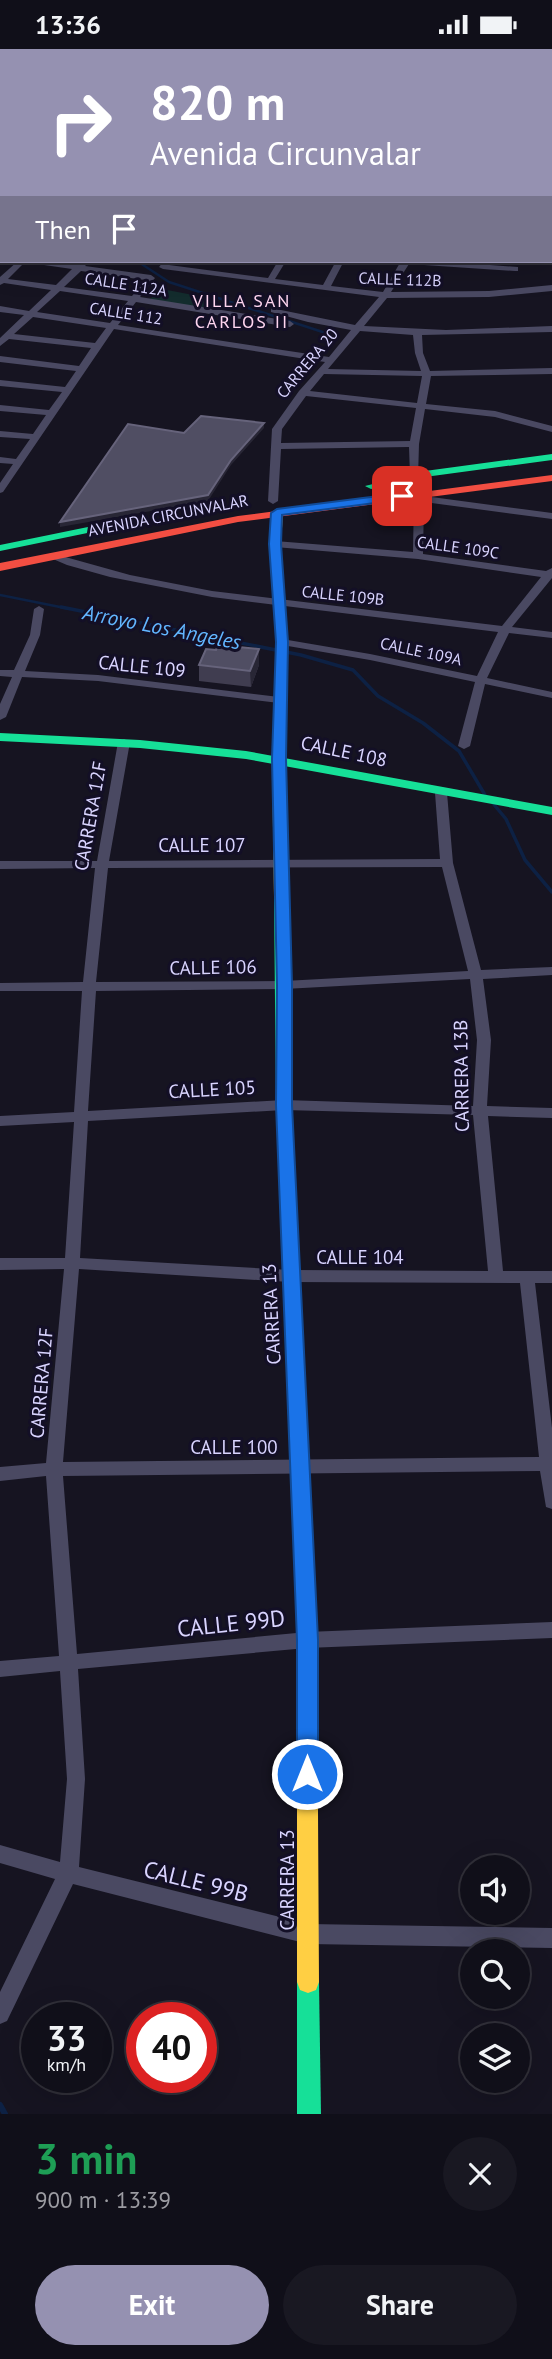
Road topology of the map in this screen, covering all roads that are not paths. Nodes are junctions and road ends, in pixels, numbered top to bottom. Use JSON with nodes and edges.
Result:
{"nodes":[{"id":1,"x":20,"y":263,"type":"edge"},
{"id":2,"x":65,"y":263,"type":"edge"},
{"id":3,"x":225,"y":263,"type":"edge"},
{"id":4,"x":281,"y":263,"type":"edge"},
{"id":5,"x":339,"y":263,"type":"edge"},
{"id":6,"x":405,"y":263,"type":"edge"},
{"id":7,"x":462,"y":263,"type":"edge"},
{"id":8,"x":83,"y":264,"type":"edge"},
{"id":9,"x":166,"y":264,"type":"edge"},
{"id":10,"x":517,"y":265,"type":"edge"},
{"id":11,"x":219,"y":275,"type":"junction"},
{"id":12,"x":1,"y":281,"type":"edge"},
{"id":13,"x":269,"y":282,"type":"junction"},
{"id":14,"x":58,"y":288,"type":"junction"},
{"id":15,"x":552,"y":288,"type":"edge"},
{"id":16,"x":325,"y":289,"type":"junction"},
{"id":17,"x":515,"y":292,"type":"junction"},
{"id":18,"x":385,"y":295,"type":"junction"},
{"id":19,"x":135,"y":299,"type":"junction"},
{"id":20,"x":0,"y":309,"type":"edge"},
{"id":21,"x":274,"y":310,"type":"dead end"},
{"id":22,"x":31,"y":313,"type":"junction"},
{"id":23,"x":290,"y":324,"type":"dead end"},
{"id":24,"x":111,"y":326,"type":"junction"},
{"id":25,"x":552,"y":329,"type":"edge"},
{"id":26,"x":354,"y":330,"type":"junction"},
{"id":27,"x":417,"y":333,"type":"junction"},
{"id":28,"x":8,"y":336,"type":"junction"},
{"id":29,"x":0,"y":344,"type":"edge"},
{"id":30,"x":97,"y":346,"type":"junction"},
{"id":31,"x":0,"y":359,"type":"edge"},
{"id":32,"x":330,"y":360,"type":"junction"},
{"id":33,"x":83,"y":369,"type":"junction"},
{"id":34,"x":322,"y":370,"type":"junction"},
{"id":35,"x":552,"y":371,"type":"edge"},
{"id":36,"x":426,"y":374,"type":"junction"},
{"id":37,"x":0,"y":383,"type":"edge"},
{"id":38,"x":68,"y":390,"type":"junction"},
{"id":39,"x":302,"y":393,"type":"junction"},
{"id":40,"x":421,"y":407,"type":"junction"},
{"id":41,"x":0,"y":408,"type":"edge"},
{"id":42,"x":54,"y":413,"type":"junction"},
{"id":43,"x":552,"y":429,"type":"edge"},
{"id":44,"x":0,"y":434,"type":"edge"},
{"id":45,"x":37,"y":437,"type":"junction"},
{"id":46,"x":414,"y":444,"type":"junction"},
{"id":47,"x":275,"y":446,"type":"junction"},
{"id":48,"x":552,"y":457,"type":"edge"},
{"id":49,"x":0,"y":460,"type":"edge"},
{"id":50,"x":19,"y":462,"type":"junction"},
{"id":51,"x":552,"y":465,"type":"edge"},
{"id":52,"x":415,"y":476,"type":"junction"},
{"id":53,"x":552,"y":478,"type":"edge"},
{"id":54,"x":368,"y":487,"type":"junction"},
{"id":55,"x":0,"y":490,"type":"edge"},
{"id":56,"x":419,"y":496,"type":"junction"},
{"id":57,"x":275,"y":507,"type":"junction"},
{"id":58,"x":195,"y":511,"type":"dead end"},
{"id":59,"x":552,"y":516,"type":"edge"},
{"id":60,"x":146,"y":518,"type":"dead end"},
{"id":61,"x":275,"y":544,"type":"junction"},
{"id":62,"x":0,"y":548,"type":"edge"},
{"id":63,"x":51,"y":556,"type":"junction"},
{"id":64,"x":418,"y":557,"type":"junction"},
{"id":65,"x":0,"y":567,"type":"edge"},
{"id":66,"x":550,"y":573,"type":"edge"},
{"id":67,"x":280,"y":604,"type":"junction"},
{"id":68,"x":39,"y":609,"type":"dead end"},
{"id":69,"x":505,"y":629,"type":"junction"},
{"id":70,"x":552,"y":635,"type":"edge"},
{"id":71,"x":282,"y":648,"type":"junction"},
{"id":72,"x":0,"y":673,"type":"edge"},
{"id":73,"x":21,"y":673,"type":"junction"},
{"id":74,"x":481,"y":680,"type":"junction"},
{"id":75,"x":552,"y":695,"type":"edge"},
{"id":76,"x":279,"y":700,"type":"junction"},
{"id":77,"x":0,"y":717,"type":"edge"},
{"id":78,"x":0,"y":737,"type":"edge"},
{"id":79,"x":124,"y":742,"type":"junction"},
{"id":80,"x":464,"y":746,"type":"dead end"},
{"id":81,"x":279,"y":759,"type":"junction"},
{"id":82,"x":442,"y":793,"type":"junction"},
{"id":83,"x":552,"y":811,"type":"edge"},
{"id":84,"x":447,"y":863,"type":"junction"},
{"id":85,"x":282,"y":864,"type":"junction"},
{"id":86,"x":0,"y":865,"type":"edge"},
{"id":87,"x":102,"y":865,"type":"junction"},
{"id":88,"x":552,"y":971,"type":"edge"},
{"id":89,"x":476,"y":975,"type":"junction"},
{"id":90,"x":285,"y":985,"type":"junction"},
{"id":91,"x":0,"y":987,"type":"edge"},
{"id":92,"x":89,"y":988,"type":"junction"},
{"id":93,"x":284,"y":1105,"type":"junction"},
{"id":94,"x":480,"y":1109,"type":"junction"},
{"id":95,"x":552,"y":1113,"type":"edge"},
{"id":96,"x":82,"y":1115,"type":"junction"},
{"id":97,"x":0,"y":1121,"type":"edge"},
{"id":98,"x":72,"y":1263,"type":"junction"},
{"id":99,"x":0,"y":1264,"type":"edge"},
{"id":100,"x":290,"y":1276,"type":"junction"},
{"id":101,"x":527,"y":1276,"type":"junction"},
{"id":102,"x":496,"y":1277,"type":"junction"},
{"id":103,"x":552,"y":1277,"type":"edge"},
{"id":104,"x":550,"y":1465,"type":"edge"},
{"id":105,"x":299,"y":1468,"type":"junction"},
{"id":106,"x":54,"y":1469,"type":"junction"},
{"id":107,"x":0,"y":1474,"type":"edge"},
{"id":108,"x":552,"y":1502,"type":"edge"},
{"id":109,"x":552,"y":1630,"type":"edge"},
{"id":110,"x":307,"y":1640,"type":"junction"},
{"id":111,"x":69,"y":1663,"type":"junction"},
{"id":112,"x":0,"y":1669,"type":"edge"},
{"id":113,"x":0,"y":1854,"type":"edge"},
{"id":114,"x":68,"y":1874,"type":"junction"},
{"id":115,"x":307,"y":1934,"type":"junction"},
{"id":116,"x":552,"y":1938,"type":"edge"},
{"id":117,"x":0,"y":2014,"type":"edge"},
{"id":118,"x":309,"y":2114,"type":"edge"}],
"edges":[{"from":1,"to":12,"type":"street"},
{"from":2,"to":8,"type":"street"},
{"from":3,"to":11,"type":"street"},
{"from":4,"to":13,"type":"street"},
{"from":5,"to":16,"type":"street"},
{"from":6,"to":18,"type":"street","name":"CARRERA 20"},
{"from":7,"to":10,"type":"street"},
{"from":8,"to":14,"type":"street"},
{"from":8,"to":19,"type":"street"},
{"from":9,"to":11,"type":"street","name":"CALLE 112B"},
{"from":10,"to":17,"type":"street"},
{"from":11,"to":13,"type":"street","name":"CALLE 112B"},
{"from":12,"to":14,"type":"street","name":"CALLE 112A"},
{"from":13,"to":16,"type":"street","name":"CALLE 112B"},
{"from":14,"to":19,"type":"street","name":"CALLE 112A"},
{"from":14,"to":22,"type":"street"},
{"from":15,"to":17,"type":"street","name":"CALLE 112B"},
{"from":16,"to":18,"type":"street","name":"CALLE 112B"},
{"from":17,"to":18,"type":"street","name":"CALLE 112B"},
{"from":18,"to":26,"type":"street","name":"CARRERA 20"},
{"from":19,"to":23,"type":"street","name":"CALLE 112A"},
{"from":19,"to":24,"type":"street"},
{"from":20,"to":22,"type":"street","name":"CALLE 112"},
{"from":21,"to":26,"type":"street"},
{"from":22,"to":24,"type":"street","name":"CALLE 112"},
{"from":22,"to":28,"type":"street"},
{"from":24,"to":30,"type":"street"},
{"from":24,"to":32,"type":"street","name":"CALLE 112"},
{"from":25,"to":27,"type":"street"},
{"from":26,"to":27,"type":"street"},
{"from":26,"to":32,"type":"street","name":"CARRERA 20"},
{"from":27,"to":36,"type":"street"},
{"from":28,"to":29,"type":"street"},
{"from":28,"to":30,"type":"street"},
{"from":30,"to":33,"type":"street"},
{"from":31,"to":33,"type":"street"},
{"from":32,"to":34,"type":"street","name":"CARRERA 20"},
{"from":33,"to":38,"type":"street"},
{"from":34,"to":36,"type":"street"},
{"from":34,"to":39,"type":"street","name":"CARRERA 20"},
{"from":35,"to":36,"type":"street"},
{"from":36,"to":40,"type":"street"},
{"from":37,"to":38,"type":"street"},
{"from":38,"to":42,"type":"street"},
{"from":39,"to":40,"type":"street"},
{"from":39,"to":47,"type":"street","name":"CARRERA 20"},
{"from":40,"to":43,"type":"street"},
{"from":40,"to":46,"type":"street"},
{"from":41,"to":42,"type":"street"},
{"from":42,"to":45,"type":"street"},
{"from":44,"to":45,"type":"street"},
{"from":45,"to":50,"type":"street"},
{"from":46,"to":47,"type":"street"},
{"from":46,"to":52,"type":"street"},
{"from":47,"to":57,"type":"street","name":"CARRERA 20"},
{"from":48,"to":52,"type":"main road"},
{"from":49,"to":50,"type":"street"},
{"from":50,"to":55,"type":"street"},
{"from":51,"to":54,"type":"main road","name":"AVENIDA CIRCUNVALAR"},
{"from":52,"to":54,"type":"main road"},
{"from":53,"to":56,"type":"main road","name":"AVENIDA CIRCUNVALAR"},
{"from":54,"to":57,"type":"main road","name":"AVENIDA CIRCUNVALAR"},
{"from":56,"to":57,"type":"main road","name":"AVENIDA CIRCUNVALAR"},
{"from":56,"to":59,"type":"street"},
{"from":56,"to":64,"type":"street"},
{"from":57,"to":58,"type":"main road","name":"AVENIDA CIRCUNVALAR"},
{"from":57,"to":61,"type":"main road","name":"CARRERA 13"},
{"from":57,"to":63,"type":"main road","name":"AVENIDA CIRCUNVALAR"},
{"from":60,"to":62,"type":"main road","name":"AVENIDA CIRCUNVALAR"},
{"from":61,"to":64,"type":"street","name":"CALLE 109C"},
{"from":61,"to":67,"type":"main road","name":"CARRERA 13"},
{"from":63,"to":65,"type":"main road","name":"AVENIDA CIRCUNVALAR"},
{"from":63,"to":67,"type":"street","name":"CALLE 109B"},
{"from":64,"to":66,"type":"street","name":"CALLE 109C"},
{"from":66,"to":69,"type":"street"},
{"from":67,"to":69,"type":"street","name":"CALLE 109B"},
{"from":67,"to":71,"type":"main road","name":"CARRERA 13"},
{"from":68,"to":73,"type":"street"},
{"from":69,"to":70,"type":"street","name":"CALLE 109B"},
{"from":69,"to":74,"type":"street"},
{"from":71,"to":74,"type":"street","name":"CALLE 109A"},
{"from":71,"to":76,"type":"main road","name":"CARRERA 13"},
{"from":72,"to":73,"type":"street","name":"CALLE 109"},
{"from":73,"to":76,"type":"street","name":"CALLE 109"},
{"from":73,"to":77,"type":"street"},
{"from":74,"to":75,"type":"street","name":"CALLE 109A"},
{"from":74,"to":80,"type":"street"},
{"from":76,"to":81,"type":"main road","name":"CARRERA 13"},
{"from":78,"to":79,"type":"main road","name":"CALLE 108"},
{"from":79,"to":81,"type":"main road","name":"CALLE 108"},
{"from":79,"to":87,"type":"street","name":"CARRERA 12F"},
{"from":81,"to":82,"type":"main road","name":"CALLE 108"},
{"from":81,"to":85,"type":"main road","name":"CARRERA 13"},
{"from":82,"to":83,"type":"main road","name":"CALLE 108"},
{"from":82,"to":84,"type":"street","name":"CARRERA 13B"},
{"from":84,"to":85,"type":"street","name":"CALLE 107"},
{"from":84,"to":89,"type":"street","name":"CARRERA 13B"},
{"from":85,"to":87,"type":"street","name":"CALLE 107"},
{"from":85,"to":90,"type":"main road","name":"CARRERA 13"},
{"from":86,"to":87,"type":"street","name":"CALLE 107"},
{"from":87,"to":92,"type":"street","name":"CARRERA 12F"},
{"from":88,"to":89,"type":"street","name":"CALLE 106"},
{"from":89,"to":90,"type":"street","name":"CALLE 106"},
{"from":89,"to":94,"type":"street","name":"CARRERA 13B"},
{"from":90,"to":92,"type":"street","name":"CALLE 106"},
{"from":90,"to":93,"type":"main road","name":"CARRERA 13"},
{"from":91,"to":92,"type":"street","name":"CALLE 106"},
{"from":92,"to":96,"type":"street","name":"CARRERA 12F"},
{"from":93,"to":94,"type":"street","name":"CALLE 105"},
{"from":93,"to":96,"type":"street","name":"CALLE 105"},
{"from":93,"to":100,"type":"main road","name":"CARRERA 13"},
{"from":94,"to":95,"type":"street","name":"CALLE 105"},
{"from":94,"to":102,"type":"street","name":"CARRERA 13B"},
{"from":96,"to":97,"type":"street","name":"CALLE 105"},
{"from":96,"to":98,"type":"street","name":"CARRERA 12F"},
{"from":98,"to":99,"type":"street","name":"CALLE 104"},
{"from":98,"to":100,"type":"street","name":"CALLE 104"},
{"from":98,"to":106,"type":"street","name":"CARRERA 12F"},
{"from":100,"to":102,"type":"street","name":"CALLE 104"},
{"from":100,"to":105,"type":"main road","name":"CARRERA 13"},
{"from":101,"to":102,"type":"street","name":"CALLE 104"},
{"from":101,"to":103,"type":"street","name":"CALLE 104"},
{"from":101,"to":104,"type":"street"},
{"from":104,"to":105,"type":"street","name":"CALLE 100"},
{"from":104,"to":108,"type":"street"},
{"from":105,"to":106,"type":"street","name":"CALLE 100"},
{"from":105,"to":110,"type":"main road","name":"CARRERA 13"},
{"from":106,"to":107,"type":"street","name":"CALLE 100"},
{"from":106,"to":111,"type":"street","name":"CARRERA 12F"},
{"from":109,"to":110,"type":"street","name":"CALLE 99D"},
{"from":110,"to":111,"type":"street","name":"CALLE 99D"},
{"from":110,"to":115,"type":"main road","name":"CARRERA 13"},
{"from":111,"to":112,"type":"street","name":"CALLE 99D"},
{"from":111,"to":114,"type":"street","name":"CARRERA 12F"},
{"from":113,"to":114,"type":"street","name":"CALLE 99B"},
{"from":114,"to":115,"type":"street","name":"CALLE 99B"},
{"from":114,"to":117,"type":"street","name":"CARRERA 12F"},
{"from":115,"to":116,"type":"street","name":"CALLE 99B"},
{"from":115,"to":118,"type":"main road","name":"CARRERA 13"}]}
